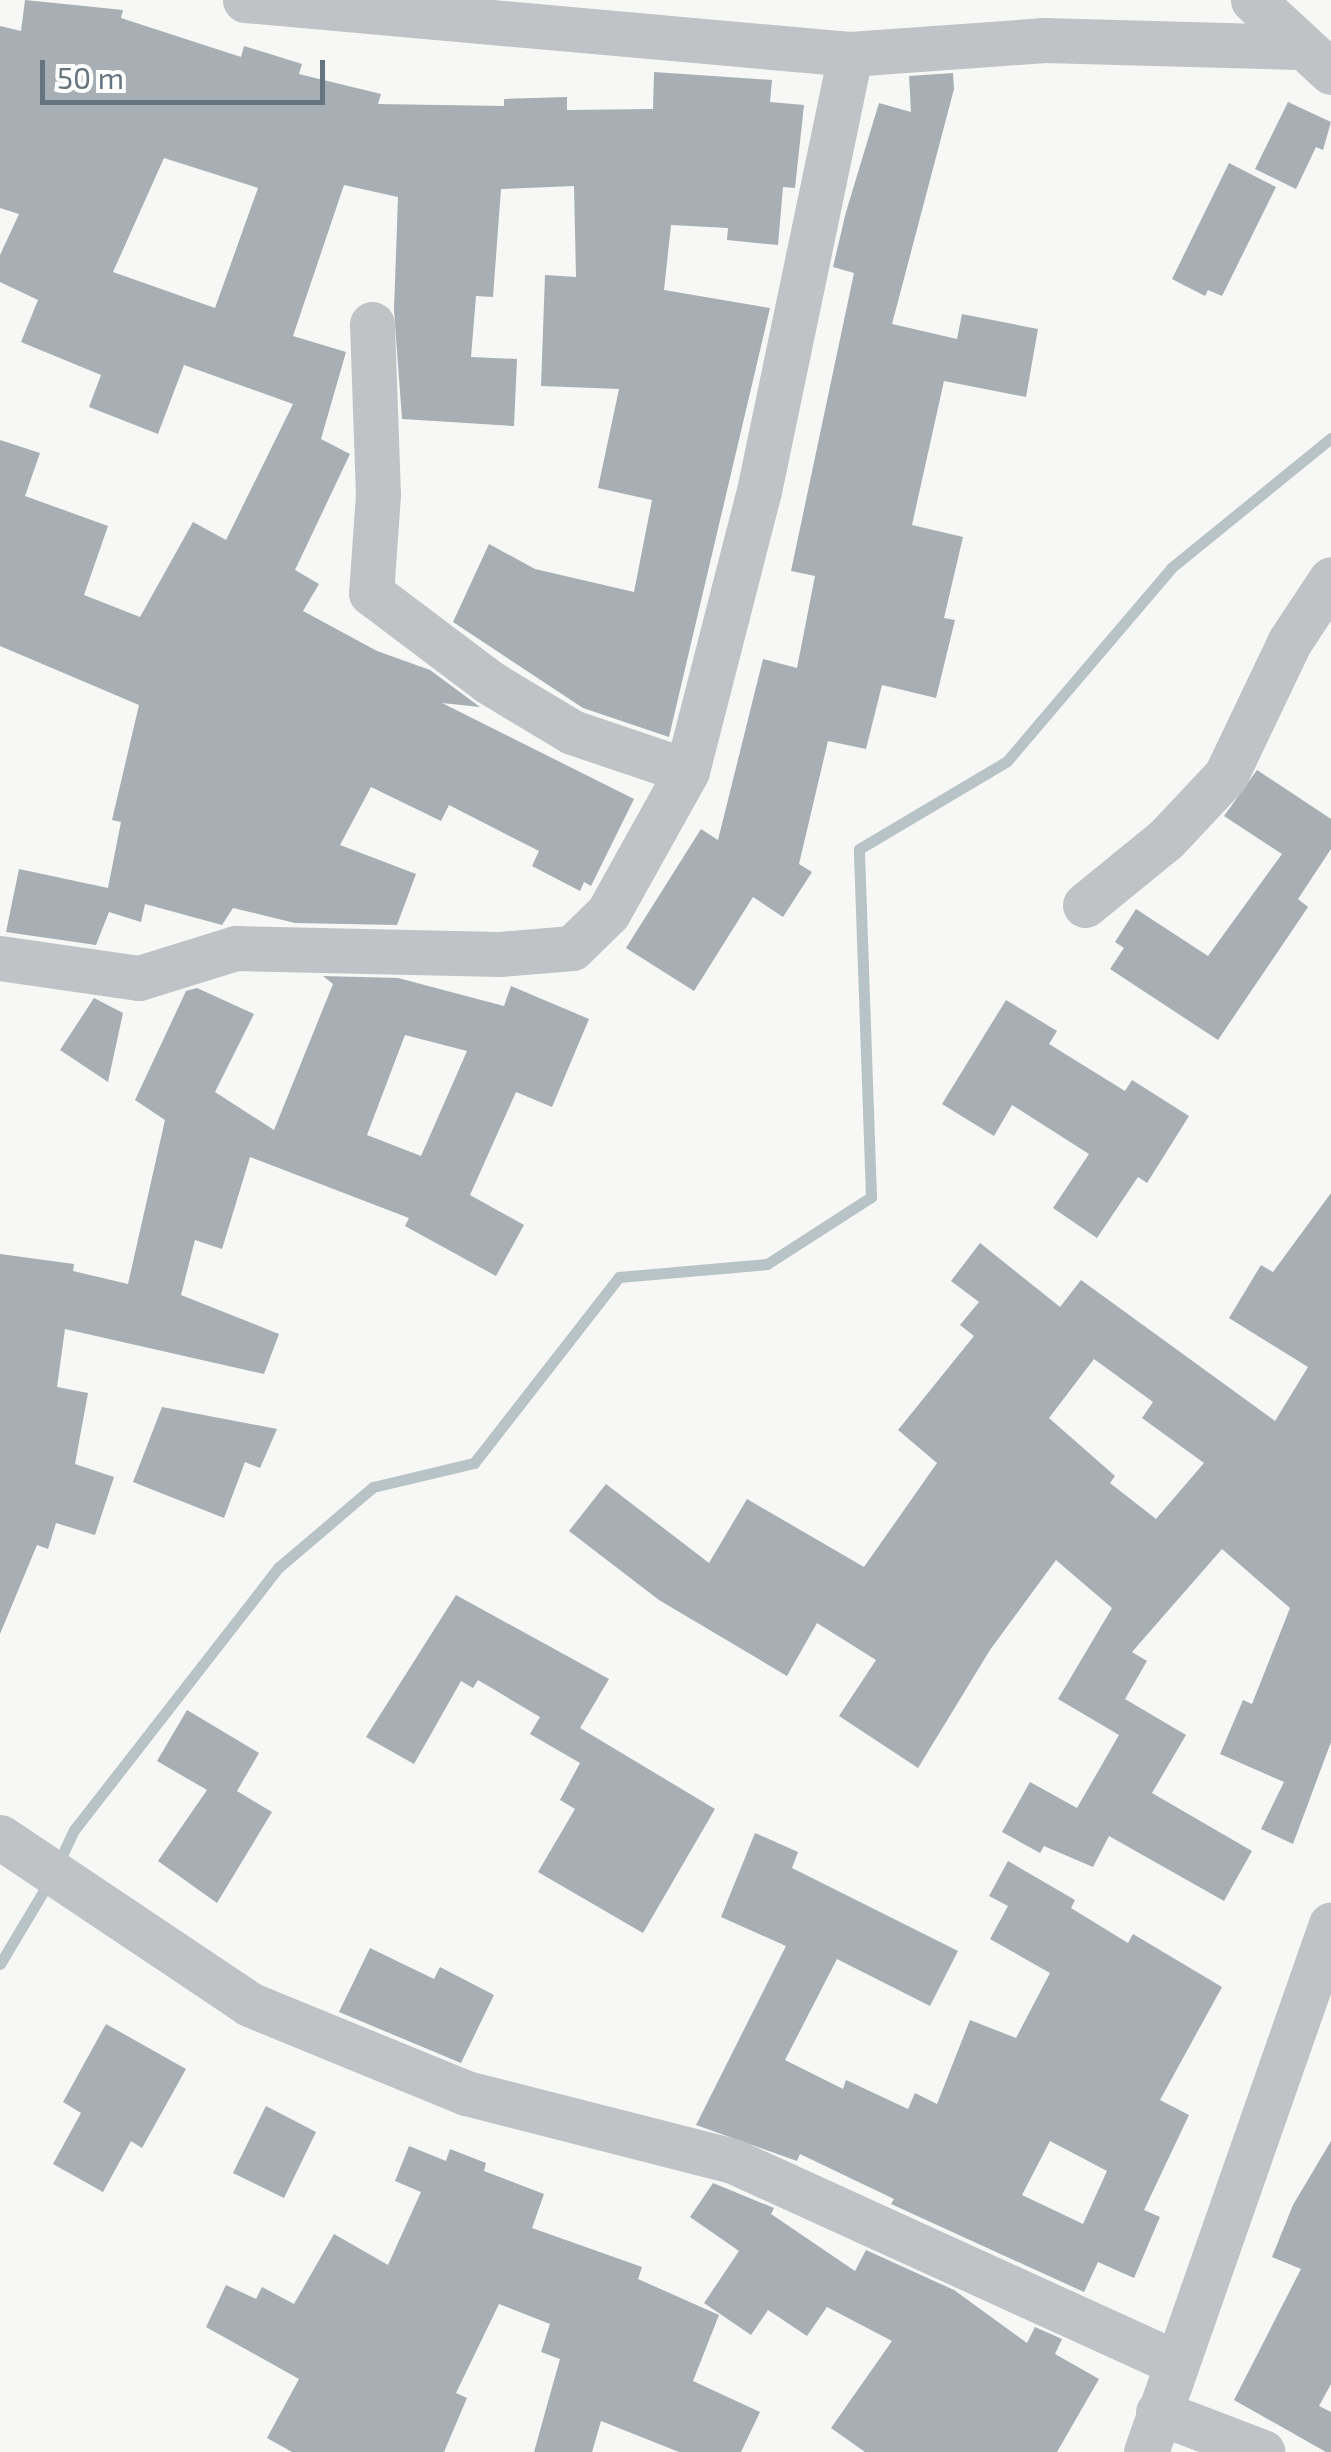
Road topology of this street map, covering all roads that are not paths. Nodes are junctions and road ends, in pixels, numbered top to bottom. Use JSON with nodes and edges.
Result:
{"nodes":[{"id":1,"x":246,"y":0,"type":"edge"},
{"id":2,"x":1253,"y":0,"type":"edge"},
{"id":3,"x":850,"y":54,"type":"junction"},
{"id":4,"x":1314,"y":59,"type":"edge"},
{"id":5,"x":372,"y":324,"type":"dead end"},
{"id":6,"x":1331,"y":579,"type":"edge"},
{"id":7,"x":686,"y":771,"type":"junction"},
{"id":8,"x":1085,"y":905,"type":"dead end"},
{"id":9,"x":0,"y":958,"type":"edge"},
{"id":10,"x":17,"y":1850,"type":"edge"},
{"id":11,"x":1331,"y":1924,"type":"edge"},
{"id":12,"x":1175,"y":2362,"type":"junction"},
{"id":13,"x":1152,"y":2432,"type":"edge"},
{"id":14,"x":1264,"y":2452,"type":"edge"}],
"edges":[{"from":1,"to":3,"type":"street"},
{"from":2,"to":4,"type":"street"},
{"from":3,"to":4,"type":"street"},
{"from":3,"to":7,"type":"street"},
{"from":5,"to":7,"type":"street"},
{"from":6,"to":8,"type":"street"},
{"from":7,"to":9,"type":"street"},
{"from":10,"to":12,"type":"street"},
{"from":11,"to":12,"type":"street"},
{"from":12,"to":13,"type":"street"},
{"from":13,"to":14,"type":"street"}]}
